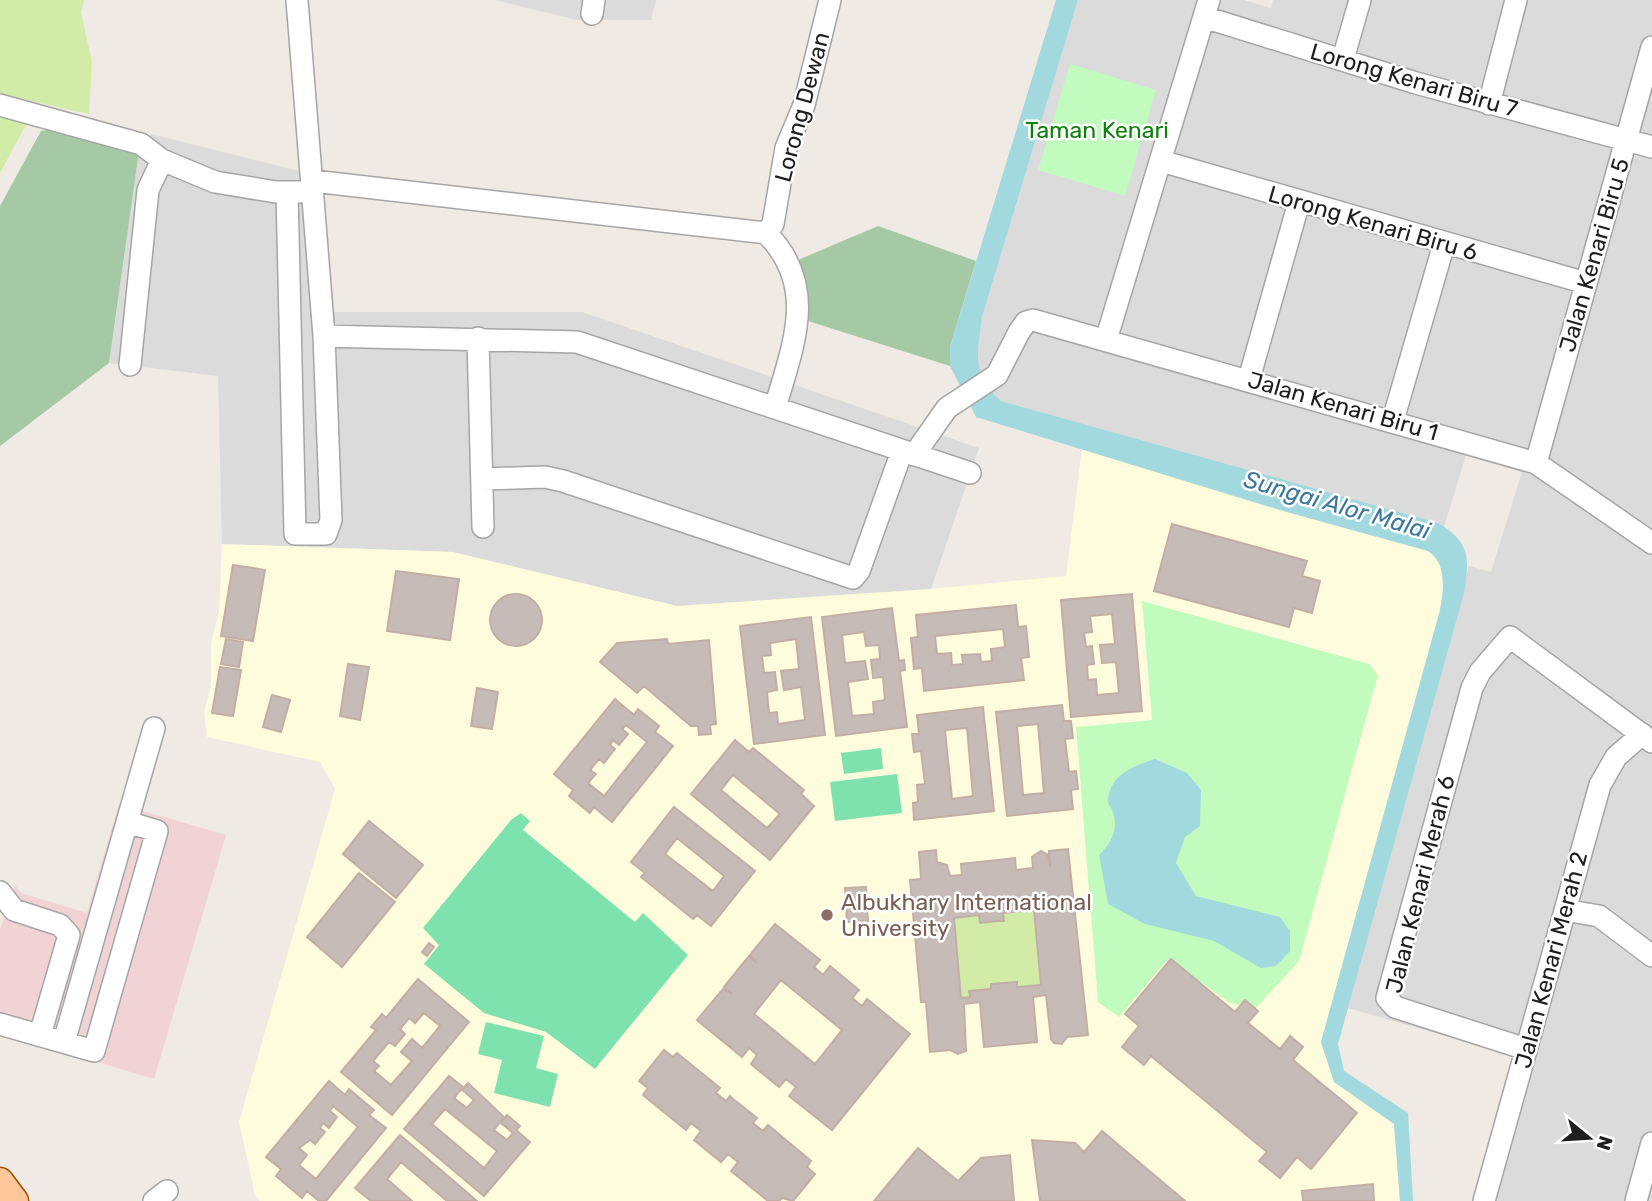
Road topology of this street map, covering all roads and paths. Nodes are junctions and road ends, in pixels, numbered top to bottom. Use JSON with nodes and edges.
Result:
{"nodes":[{"id":1,"x":297,"y":0,"type":"edge"},
{"id":2,"x":831,"y":0,"type":"edge"},
{"id":3,"x":1360,"y":0,"type":"edge"},
{"id":4,"x":1516,"y":0,"type":"edge"},
{"id":5,"x":1206,"y":9,"type":"edge"},
{"id":6,"x":1652,"y":47,"type":"edge"},
{"id":7,"x":1343,"y":59,"type":"junction"},
{"id":8,"x":1489,"y":104,"type":"junction"},
{"id":9,"x":0,"y":105,"type":"edge"},
{"id":10,"x":1626,"y":140,"type":"junction"},
{"id":11,"x":1652,"y":147,"type":"edge"},
{"id":12,"x":162,"y":160,"type":"junction"},
{"id":13,"x":1161,"y":161,"type":"junction"},
{"id":14,"x":313,"y":186,"type":"junction"},
{"id":15,"x":288,"y":192,"type":"junction"},
{"id":16,"x":1299,"y":202,"type":"junction"},
{"id":17,"x":766,"y":233,"type":"junction"},
{"id":18,"x":1444,"y":244,"type":"junction"},
{"id":19,"x":1586,"y":283,"type":"junction"},
{"id":20,"x":324,"y":336,"type":"junction"},
{"id":21,"x":478,"y":338,"type":"junction"},
{"id":22,"x":1106,"y":340,"type":"junction"},
{"id":23,"x":130,"y":365,"type":"dead end"},
{"id":24,"x":1249,"y":379,"type":"junction"},
{"id":25,"x":775,"y":408,"type":"junction"},
{"id":26,"x":1393,"y":420,"type":"junction"},
{"id":27,"x":908,"y":453,"type":"junction"},
{"id":28,"x":1536,"y":463,"type":"junction"},
{"id":29,"x":970,"y":473,"type":"dead end"},
{"id":30,"x":483,"y":479,"type":"junction"},
{"id":31,"x":482,"y":527,"type":"dead end"},
{"id":32,"x":1652,"y":543,"type":"edge"},
{"id":33,"x":153,"y":728,"type":"dead end"},
{"id":34,"x":1647,"y":738,"type":"edge"},
{"id":35,"x":127,"y":822,"type":"junction"},
{"id":36,"x":0,"y":892,"type":"edge"},
{"id":37,"x":1564,"y":910,"type":"junction"},
{"id":38,"x":1652,"y":956,"type":"edge"},
{"id":39,"x":0,"y":1024,"type":"edge"},
{"id":40,"x":40,"y":1035,"type":"junction"},
{"id":41,"x":64,"y":1042,"type":"junction"},
{"id":42,"x":1526,"y":1049,"type":"junction"},
{"id":43,"x":1652,"y":1143,"type":"edge"},
{"id":44,"x":0,"y":1181,"type":"edge"},
{"id":45,"x":15,"y":1201,"type":"edge"},
{"id":46,"x":1484,"y":1201,"type":"edge"},
{"id":47,"x":1636,"y":1201,"type":"edge"}],
"edges":[{"from":1,"to":14,"type":"street"},
{"from":2,"to":17,"type":"street","name":"Lorong Dewan"},
{"from":3,"to":7,"type":"street"},
{"from":4,"to":8,"type":"street"},
{"from":5,"to":7,"type":"street","name":"Lorong Kenari Biru 7"},
{"from":5,"to":13,"type":"street"},
{"from":6,"to":10,"type":"street","name":"Jalan Kenari Biru 5"},
{"from":7,"to":8,"type":"street","name":"Lorong Kenari Biru 7"},
{"from":8,"to":10,"type":"street","name":"Lorong Kenari Biru 7"},
{"from":9,"to":12,"type":"street"},
{"from":10,"to":11,"type":"street","name":"Lorong Kenari Biru 7"},
{"from":10,"to":19,"type":"street","name":"Jalan Kenari Biru 5"},
{"from":12,"to":15,"type":"street"},
{"from":12,"to":23,"type":"street"},
{"from":13,"to":16,"type":"street","name":"Lorong Kenari Biru 6"},
{"from":13,"to":22,"type":"street"},
{"from":14,"to":15,"type":"street"},
{"from":14,"to":17,"type":"street"},
{"from":14,"to":20,"type":"street"},
{"from":15,"to":20,"type":"street"},
{"from":16,"to":18,"type":"street","name":"Lorong Kenari Biru 6"},
{"from":16,"to":24,"type":"street"},
{"from":17,"to":25,"type":"street"},
{"from":18,"to":19,"type":"street","name":"Lorong Kenari Biru 6"},
{"from":18,"to":26,"type":"street"},
{"from":19,"to":28,"type":"street","name":"Jalan Kenari Biru 5"},
{"from":20,"to":21,"type":"street"},
{"from":21,"to":25,"type":"street"},
{"from":21,"to":30,"type":"street"},
{"from":22,"to":24,"type":"street","name":"Jalan Kenari Biru 1"},
{"from":22,"to":27,"type":"street","name":"Jalan Kenari Biru 1"},
{"from":24,"to":26,"type":"street","name":"Jalan Kenari Biru 1"},
{"from":25,"to":27,"type":"street"},
{"from":26,"to":28,"type":"street","name":"Jalan Kenari Biru 1"},
{"from":27,"to":29,"type":"street"},
{"from":27,"to":30,"type":"street"},
{"from":28,"to":32,"type":"street","name":"Jalan Kenari Biru 1"},
{"from":30,"to":31,"type":"street"},
{"from":33,"to":35,"type":"street"},
{"from":34,"to":37,"type":"street","name":"Jalan Kenari Merah 2"},
{"from":34,"to":42,"type":"street","name":"Jalan Kenari Merah 6"},
{"from":35,"to":41,"type":"street"},
{"from":35,"to":41,"type":"street"},
{"from":36,"to":40,"type":"street"},
{"from":37,"to":38,"type":"street"},
{"from":37,"to":42,"type":"street","name":"Jalan Kenari Merah 2"},
{"from":39,"to":40,"type":"street"},
{"from":40,"to":41,"type":"street"},
{"from":42,"to":46,"type":"street","name":"Jalan Kenari Merah 2"},
{"from":43,"to":47,"type":"street"},
{"from":44,"to":45,"type":"main road"}]}
